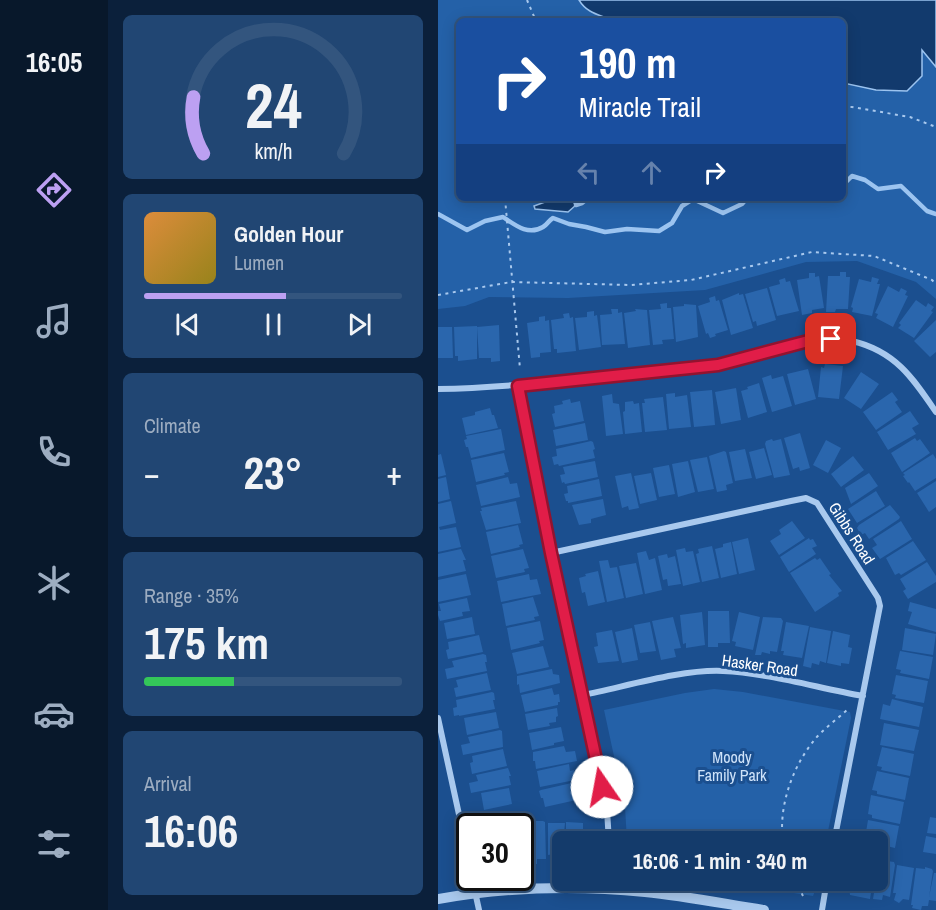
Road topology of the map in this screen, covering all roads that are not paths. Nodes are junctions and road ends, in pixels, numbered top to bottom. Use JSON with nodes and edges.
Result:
{"nodes":[{"id":1,"x":518,"y":386,"type":"junction"},
{"id":2,"x":438,"y":389,"type":"edge"},
{"id":3,"x":936,"y":412,"type":"edge"},
{"id":4,"x":551,"y":553,"type":"junction"},
{"id":5,"x":582,"y":695,"type":"junction"},
{"id":6,"x":863,"y":696,"type":"junction"},
{"id":7,"x":438,"y":718,"type":"edge"},
{"id":8,"x":459,"y":813,"type":"edge"},
{"id":9,"x":608,"y":831,"type":"edge"},
{"id":10,"x":836,"y":831,"type":"edge"},
{"id":11,"x":552,"y":887,"type":"edge"},
{"id":12,"x":475,"y":891,"type":"edge"},
{"id":13,"x":644,"y":891,"type":"edge"},
{"id":14,"x":825,"y":891,"type":"edge"},
{"id":15,"x":476,"y":894,"type":"junction"},
{"id":16,"x":438,"y":899,"type":"edge"},
{"id":17,"x":479,"y":910,"type":"edge"},
{"id":18,"x":764,"y":910,"type":"edge"},
{"id":19,"x":822,"y":910,"type":"edge"}],
"edges":[{"from":1,"to":2,"type":"street"},
{"from":1,"to":3,"type":"street"},
{"from":1,"to":4,"type":"street"},
{"from":4,"to":5,"type":"street"},
{"from":4,"to":6,"type":"street","name":"Gibbs Road"},
{"from":5,"to":6,"type":"street","name":"Hasker Road"},
{"from":5,"to":9,"type":"street"},
{"from":6,"to":10,"type":"street","name":"Gibbs Road"},
{"from":7,"to":8,"type":"street"},
{"from":11,"to":15,"type":"street"},
{"from":12,"to":15,"type":"street"},
{"from":13,"to":18,"type":"street"},
{"from":14,"to":19,"type":"street"},
{"from":15,"to":16,"type":"street"},
{"from":15,"to":17,"type":"street"}]}
